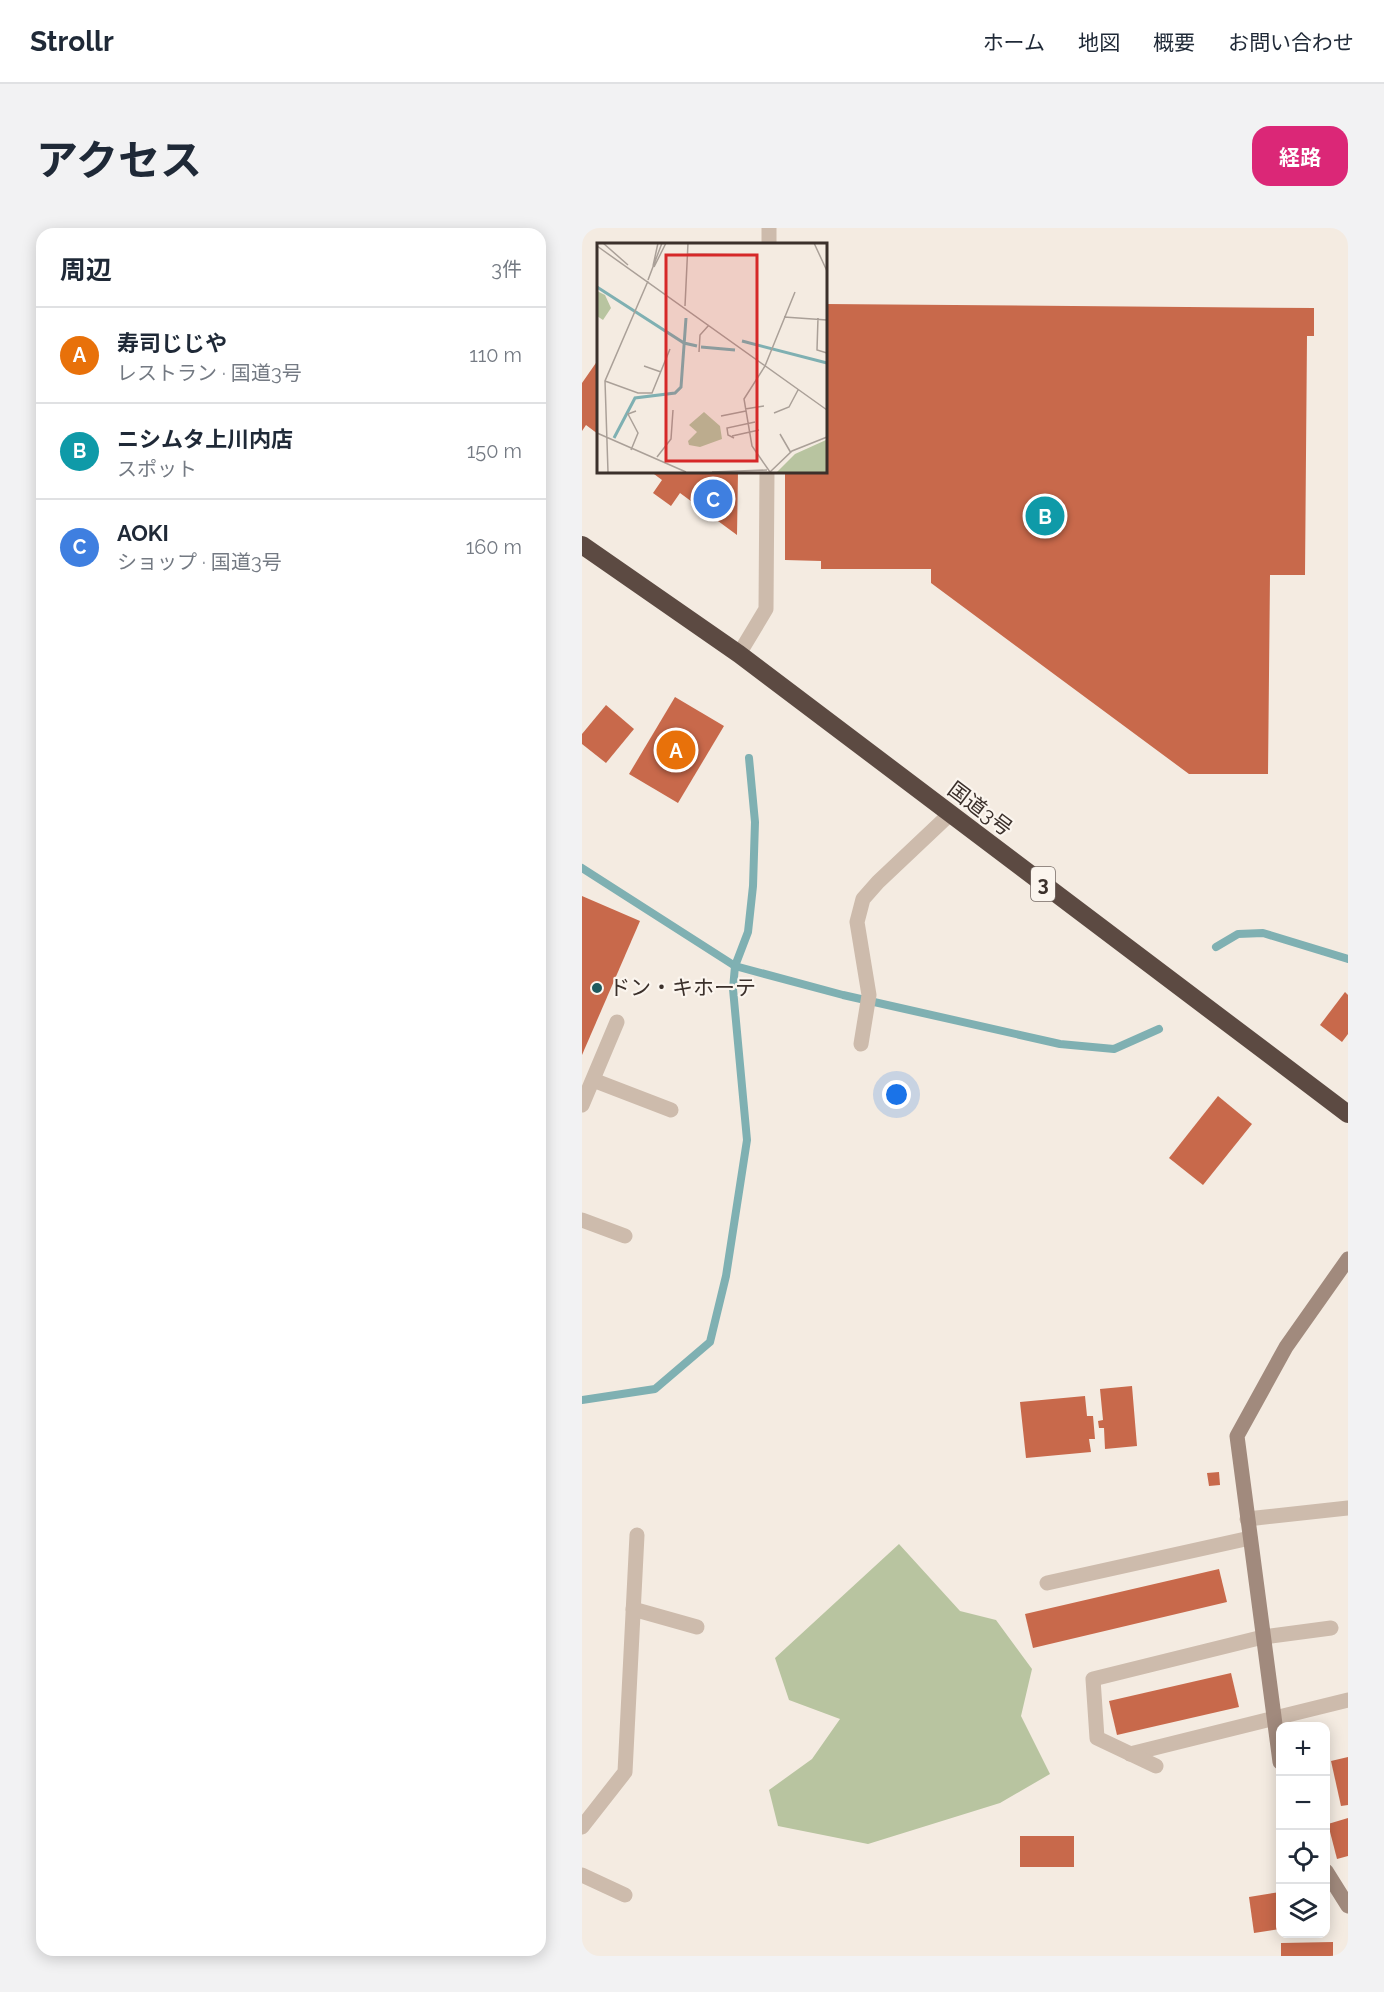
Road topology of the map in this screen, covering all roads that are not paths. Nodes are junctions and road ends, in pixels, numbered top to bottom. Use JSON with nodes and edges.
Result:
{"nodes":[{"id":1,"x":767,"y":472,"type":"edge"},
{"id":2,"x":582,"y":545,"type":"edge"},
{"id":3,"x":738,"y":654,"type":"junction"},
{"id":4,"x":950,"y":814,"type":"junction"},
{"id":5,"x":617,"y":1022,"type":"dead end"},
{"id":6,"x":861,"y":1044,"type":"dead end"},
{"id":7,"x":593,"y":1080,"type":"junction"},
{"id":8,"x":582,"y":1105,"type":"edge"},
{"id":9,"x":671,"y":1110,"type":"dead end"},
{"id":10,"x":1348,"y":1114,"type":"edge"},
{"id":11,"x":582,"y":1220,"type":"edge"},
{"id":12,"x":625,"y":1236,"type":"dead end"},
{"id":13,"x":1348,"y":1259,"type":"edge"},
{"id":14,"x":1348,"y":1508,"type":"edge"},
{"id":15,"x":1247,"y":1519,"type":"junction"},
{"id":16,"x":637,"y":1535,"type":"dead end"},
{"id":17,"x":1250,"y":1538,"type":"junction"},
{"id":18,"x":1047,"y":1583,"type":"dead end"},
{"id":19,"x":633,"y":1609,"type":"junction"},
{"id":20,"x":697,"y":1627,"type":"dead end"},
{"id":21,"x":1331,"y":1629,"type":"dead end"},
{"id":22,"x":1263,"y":1637,"type":"junction"},
{"id":23,"x":1348,"y":1700,"type":"edge"},
{"id":24,"x":1275,"y":1719,"type":"junction"},
{"id":25,"x":1276,"y":1726,"type":"edge"},
{"id":26,"x":1130,"y":1754,"type":"junction"},
{"id":27,"x":1155,"y":1766,"type":"dead end"},
{"id":28,"x":582,"y":1827,"type":"edge"},
{"id":29,"x":582,"y":1875,"type":"edge"},
{"id":30,"x":1330,"y":1877,"type":"edge"},
{"id":31,"x":625,"y":1894,"type":"dead end"},
{"id":32,"x":1348,"y":1906,"type":"edge"}],
"edges":[{"from":1,"to":3,"type":"street"},
{"from":2,"to":3,"type":"highway","name":"国道3号","number":"3"},
{"from":3,"to":4,"type":"highway","name":"国道3号","number":"3"},
{"from":4,"to":6,"type":"street"},
{"from":4,"to":10,"type":"highway","name":"国道3号","number":"3"},
{"from":5,"to":7,"type":"street"},
{"from":7,"to":8,"type":"street"},
{"from":7,"to":9,"type":"street"},
{"from":11,"to":12,"type":"street"},
{"from":13,"to":15,"type":"street"},
{"from":14,"to":15,"type":"street"},
{"from":15,"to":17,"type":"street"},
{"from":16,"to":19,"type":"street"},
{"from":17,"to":18,"type":"street"},
{"from":17,"to":22,"type":"street"},
{"from":19,"to":20,"type":"street"},
{"from":19,"to":28,"type":"street"},
{"from":21,"to":22,"type":"street"},
{"from":22,"to":24,"type":"street"},
{"from":22,"to":26,"type":"street"},
{"from":23,"to":24,"type":"street"},
{"from":24,"to":25,"type":"street"},
{"from":24,"to":26,"type":"street"},
{"from":26,"to":27,"type":"street"},
{"from":29,"to":31,"type":"street"},
{"from":30,"to":32,"type":"street"}]}
